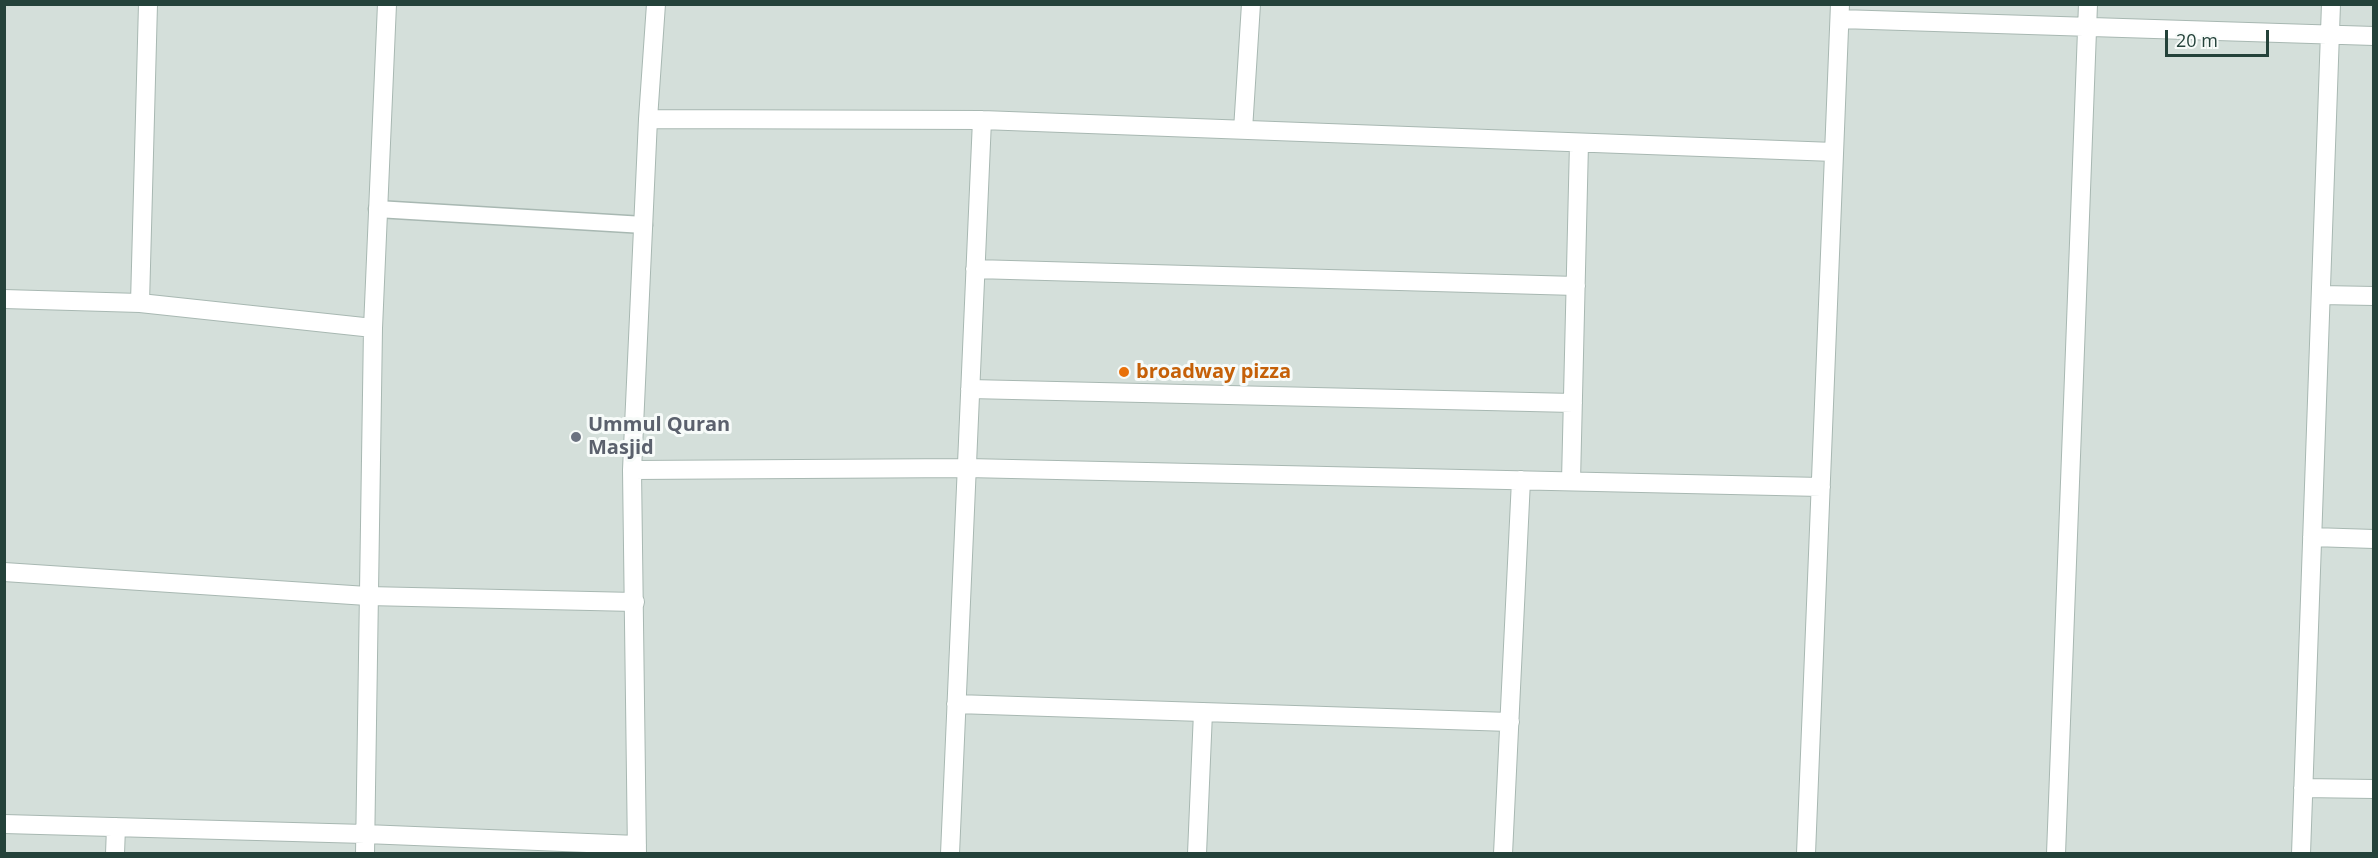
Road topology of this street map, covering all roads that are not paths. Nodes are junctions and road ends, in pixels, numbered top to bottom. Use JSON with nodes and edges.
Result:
{"nodes":[{"id":1,"x":148,"y":4,"type":"edge"},
{"id":2,"x":387,"y":4,"type":"edge"},
{"id":3,"x":656,"y":4,"type":"edge"},
{"id":4,"x":1251,"y":4,"type":"edge"},
{"id":5,"x":2088,"y":4,"type":"edge"},
{"id":6,"x":2331,"y":4,"type":"edge"},
{"id":7,"x":1840,"y":12,"type":"edge"},
{"id":8,"x":2087,"y":27,"type":"junction"},
{"id":9,"x":2330,"y":34,"type":"junction"},
{"id":10,"x":2373,"y":36,"type":"edge"},
{"id":11,"x":648,"y":119,"type":"junction"},
{"id":12,"x":981,"y":120,"type":"junction"},
{"id":13,"x":1243,"y":129,"type":"junction"},
{"id":14,"x":1579,"y":143,"type":"junction"},
{"id":15,"x":1834,"y":152,"type":"junction"},
{"id":16,"x":377,"y":209,"type":"junction"},
{"id":17,"x":644,"y":225,"type":"junction"},
{"id":18,"x":975,"y":269,"type":"junction"},
{"id":19,"x":1576,"y":286,"type":"junction"},
{"id":20,"x":2321,"y":295,"type":"junction"},
{"id":21,"x":2373,"y":296,"type":"edge"},
{"id":22,"x":4,"y":299,"type":"edge"},
{"id":23,"x":140,"y":303,"type":"junction"},
{"id":24,"x":373,"y":328,"type":"junction"},
{"id":25,"x":970,"y":389,"type":"junction"},
{"id":26,"x":1573,"y":403,"type":"junction"},
{"id":27,"x":967,"y":468,"type":"junction"},
{"id":28,"x":632,"y":470,"type":"junction"},
{"id":29,"x":1521,"y":480,"type":"junction"},
{"id":30,"x":1571,"y":481,"type":"junction"},
{"id":31,"x":1821,"y":487,"type":"junction"},
{"id":32,"x":2312,"y":537,"type":"junction"},
{"id":33,"x":2373,"y":539,"type":"edge"},
{"id":34,"x":4,"y":572,"type":"edge"},
{"id":35,"x":367,"y":596,"type":"junction"},
{"id":36,"x":634,"y":602,"type":"junction"},
{"id":37,"x":956,"y":704,"type":"junction"},
{"id":38,"x":1203,"y":712,"type":"junction"},
{"id":39,"x":1510,"y":722,"type":"junction"},
{"id":40,"x":2303,"y":788,"type":"junction"},
{"id":41,"x":2373,"y":789,"type":"edge"},
{"id":42,"x":4,"y":824,"type":"edge"},
{"id":43,"x":116,"y":827,"type":"junction"},
{"id":44,"x":365,"y":834,"type":"junction"},
{"id":45,"x":637,"y":849,"type":"edge"},
{"id":46,"x":115,"y":854,"type":"edge"},
{"id":47,"x":365,"y":854,"type":"edge"},
{"id":48,"x":950,"y":854,"type":"edge"},
{"id":49,"x":1197,"y":854,"type":"edge"},
{"id":50,"x":1503,"y":854,"type":"edge"},
{"id":51,"x":1806,"y":854,"type":"edge"},
{"id":52,"x":2056,"y":854,"type":"edge"},
{"id":53,"x":2301,"y":854,"type":"edge"}],
"edges":[{"from":1,"to":23,"type":"street"},
{"from":2,"to":16,"type":"street"},
{"from":3,"to":11,"type":"street"},
{"from":4,"to":13,"type":"street"},
{"from":5,"to":8,"type":"street"},
{"from":6,"to":9,"type":"street"},
{"from":7,"to":8,"type":"street"},
{"from":7,"to":15,"type":"street"},
{"from":8,"to":9,"type":"street"},
{"from":8,"to":52,"type":"street"},
{"from":9,"to":10,"type":"street"},
{"from":9,"to":20,"type":"street"},
{"from":11,"to":12,"type":"street"},
{"from":11,"to":17,"type":"street"},
{"from":12,"to":13,"type":"street"},
{"from":12,"to":18,"type":"street"},
{"from":13,"to":14,"type":"street"},
{"from":14,"to":15,"type":"street"},
{"from":14,"to":19,"type":"street"},
{"from":15,"to":31,"type":"street"},
{"from":16,"to":17,"type":"lane"},
{"from":16,"to":24,"type":"street"},
{"from":17,"to":28,"type":"street"},
{"from":18,"to":19,"type":"street"},
{"from":18,"to":25,"type":"street"},
{"from":19,"to":26,"type":"street"},
{"from":20,"to":21,"type":"street"},
{"from":20,"to":32,"type":"street"},
{"from":22,"to":23,"type":"street"},
{"from":23,"to":24,"type":"street"},
{"from":24,"to":35,"type":"street"},
{"from":25,"to":26,"type":"street"},
{"from":25,"to":27,"type":"street"},
{"from":26,"to":30,"type":"street"},
{"from":27,"to":28,"type":"street"},
{"from":27,"to":29,"type":"street"},
{"from":27,"to":37,"type":"street"},
{"from":28,"to":36,"type":"street"},
{"from":29,"to":30,"type":"street"},
{"from":29,"to":39,"type":"street"},
{"from":30,"to":31,"type":"street"},
{"from":31,"to":51,"type":"street"},
{"from":32,"to":33,"type":"street"},
{"from":32,"to":40,"type":"street"},
{"from":34,"to":35,"type":"street"},
{"from":35,"to":36,"type":"street"},
{"from":35,"to":44,"type":"street"},
{"from":36,"to":45,"type":"street"},
{"from":37,"to":38,"type":"street"},
{"from":37,"to":48,"type":"street"},
{"from":38,"to":39,"type":"street"},
{"from":38,"to":49,"type":"street"},
{"from":39,"to":50,"type":"street"},
{"from":40,"to":41,"type":"street"},
{"from":40,"to":53,"type":"street"},
{"from":42,"to":43,"type":"street"},
{"from":43,"to":44,"type":"street"},
{"from":43,"to":46,"type":"street"},
{"from":44,"to":45,"type":"street"},
{"from":44,"to":47,"type":"street"}]}
